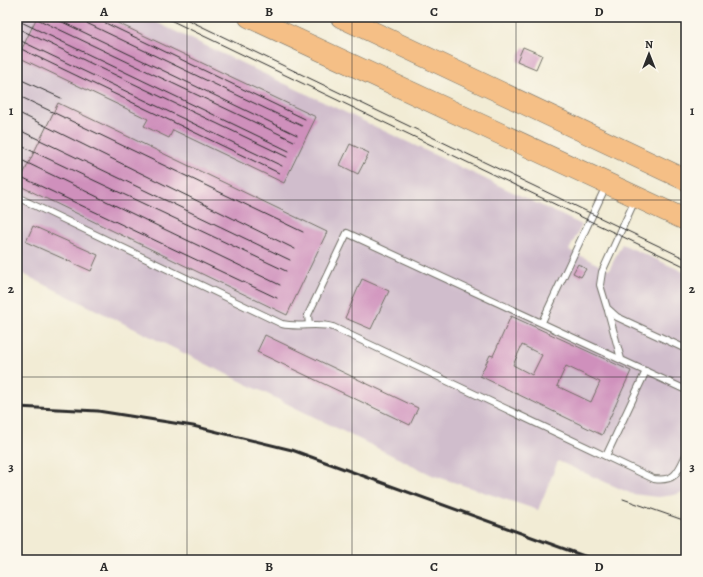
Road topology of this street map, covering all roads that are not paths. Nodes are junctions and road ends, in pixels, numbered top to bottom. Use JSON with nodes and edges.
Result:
{"nodes":[{"id":1,"x":249,"y":17,"type":"edge"},
{"id":2,"x":341,"y":17,"type":"edge"},
{"id":3,"x":686,"y":180,"type":"edge"},
{"id":4,"x":607,"y":184,"type":"junction"},
{"id":5,"x":17,"y":197,"type":"edge"},
{"id":6,"x":636,"y":198,"type":"junction"},
{"id":7,"x":686,"y":220,"type":"edge"},
{"id":8,"x":607,"y":308,"type":"junction"},
{"id":9,"x":542,"y":322,"type":"junction"},
{"id":10,"x":309,"y":325,"type":"junction"},
{"id":11,"x":686,"y":350,"type":"edge"},
{"id":12,"x":621,"y":359,"type":"junction"},
{"id":13,"x":646,"y":371,"type":"junction"},
{"id":14,"x":686,"y":390,"type":"edge"},
{"id":15,"x":686,"y":455,"type":"edge"},
{"id":16,"x":606,"y":456,"type":"junction"}],
"edges":[{"from":1,"to":4,"type":"highway"},
{"from":2,"to":3,"type":"highway"},
{"from":4,"to":6,"type":"highway"},
{"from":4,"to":9,"type":"lane"},
{"from":5,"to":10,"type":"lane"},
{"from":6,"to":7,"type":"highway"},
{"from":6,"to":8,"type":"lane"},
{"from":8,"to":11,"type":"lane"},
{"from":8,"to":12,"type":"lane"},
{"from":9,"to":10,"type":"lane"},
{"from":9,"to":12,"type":"lane"},
{"from":10,"to":16,"type":"lane"},
{"from":12,"to":13,"type":"lane"},
{"from":13,"to":14,"type":"lane"},
{"from":13,"to":16,"type":"lane"},
{"from":15,"to":16,"type":"lane"}]}
